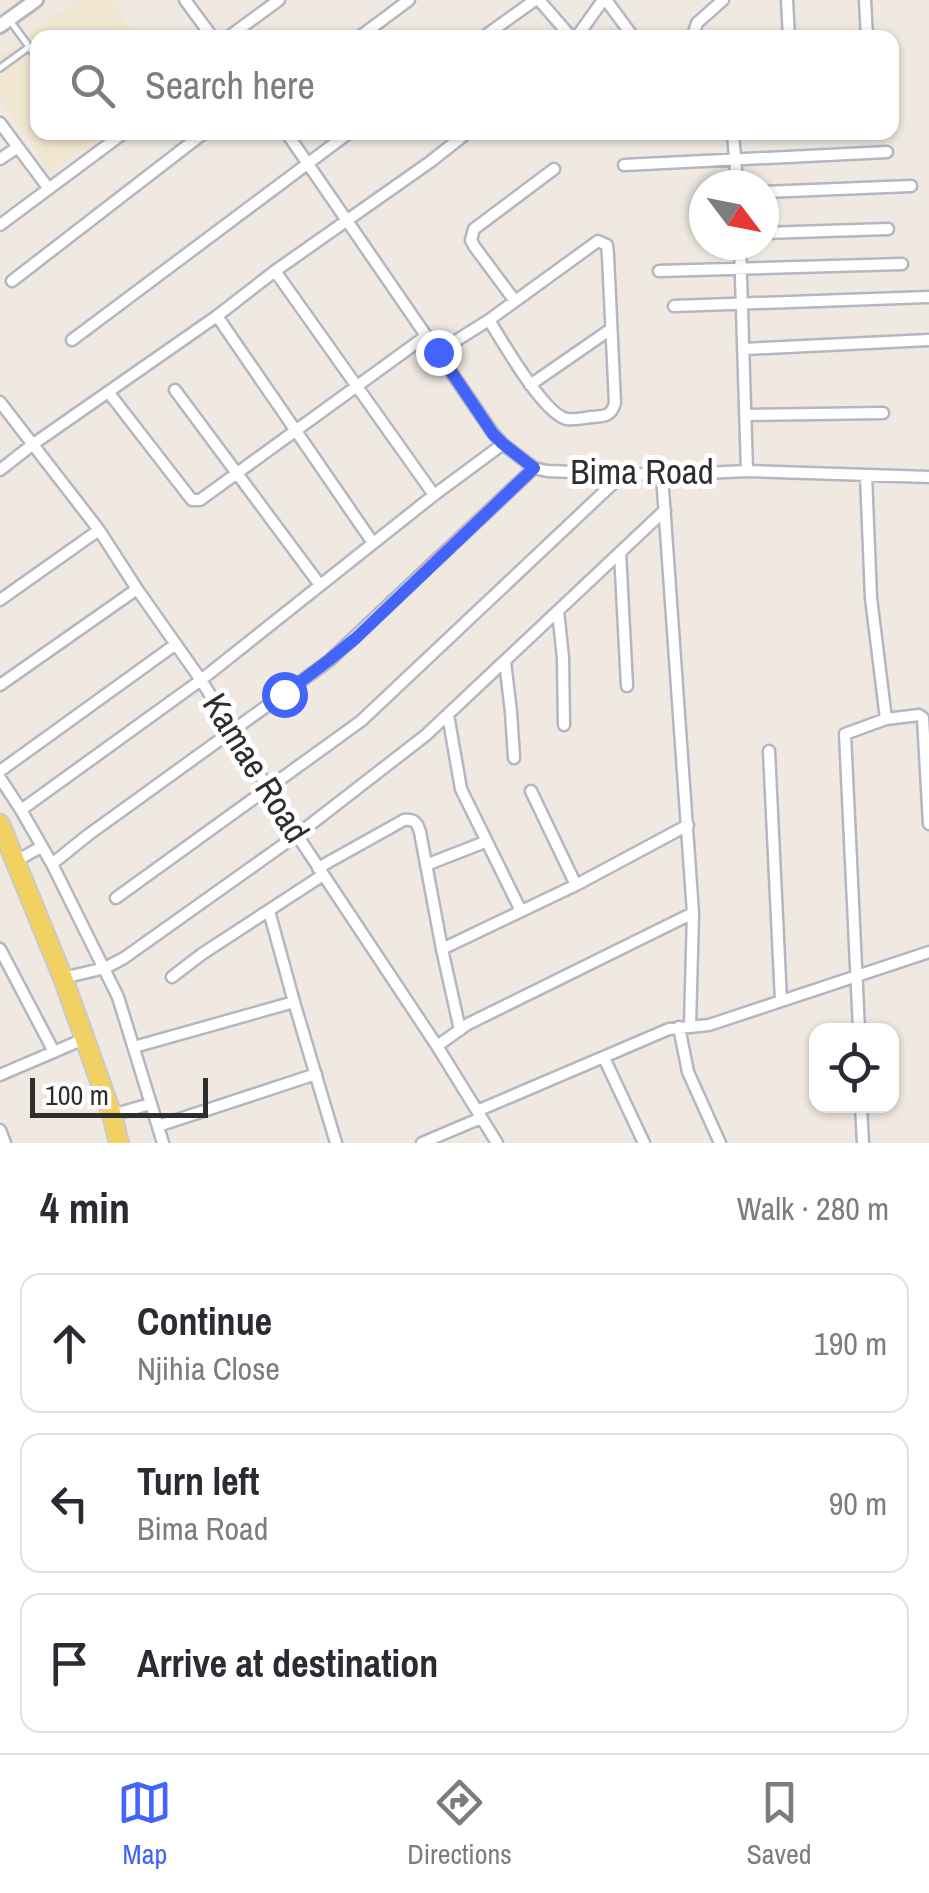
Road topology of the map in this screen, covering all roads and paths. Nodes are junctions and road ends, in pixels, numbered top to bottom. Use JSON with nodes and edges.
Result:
{"nodes":[{"id":1,"x":36,"y":0,"type":"edge"},
{"id":2,"x":185,"y":0,"type":"edge"},
{"id":3,"x":279,"y":0,"type":"edge"},
{"id":4,"x":409,"y":0,"type":"edge"},
{"id":5,"x":537,"y":0,"type":"edge"},
{"id":6,"x":604,"y":0,"type":"edge"},
{"id":7,"x":722,"y":0,"type":"edge"},
{"id":8,"x":788,"y":0,"type":"edge"},
{"id":9,"x":865,"y":0,"type":"edge"},
{"id":10,"x":5,"y":23,"type":"edge"},
{"id":11,"x":208,"y":30,"type":"edge"},
{"id":12,"x":238,"y":30,"type":"edge"},
{"id":13,"x":369,"y":30,"type":"edge"},
{"id":14,"x":494,"y":30,"type":"edge"},
{"id":15,"x":566,"y":30,"type":"edge"},
{"id":16,"x":580,"y":30,"type":"edge"},
{"id":17,"x":628,"y":30,"type":"edge"},
{"id":18,"x":694,"y":30,"type":"edge"},
{"id":19,"x":789,"y":30,"type":"edge"},
{"id":20,"x":867,"y":30,"type":"edge"},
{"id":21,"x":29,"y":47,"type":"joint"},
{"id":22,"x":0,"y":68,"type":"edge"},
{"id":23,"x":0,"y":123,"type":"edge"},
{"id":24,"x":114,"y":140,"type":"edge"},
{"id":25,"x":195,"y":140,"type":"edge"},
{"id":26,"x":292,"y":140,"type":"edge"},
{"id":27,"x":339,"y":140,"type":"edge"},
{"id":28,"x":458,"y":140,"type":"edge"},
{"id":29,"x":733,"y":140,"type":"edge"},
{"id":30,"x":18,"y":147,"type":"junction"},
{"id":31,"x":887,"y":152,"type":"dead end"},
{"id":32,"x":734,"y":158,"type":"junction"},
{"id":33,"x":0,"y":159,"type":"edge"},
{"id":34,"x":308,"y":163,"type":"junction"},
{"id":35,"x":624,"y":165,"type":"dead end"},
{"id":36,"x":554,"y":168,"type":"dead end"},
{"id":37,"x":735,"y":170,"type":"edge"},
{"id":38,"x":912,"y":186,"type":"dead end"},
{"id":39,"x":49,"y":189,"type":"junction"},
{"id":40,"x":779,"y":191,"type":"edge"},
{"id":41,"x":348,"y":220,"type":"junction"},
{"id":42,"x":0,"y":225,"type":"edge"},
{"id":43,"x":888,"y":230,"type":"dead end"},
{"id":44,"x":779,"y":232,"type":"edge"},
{"id":45,"x":741,"y":260,"type":"edge"},
{"id":46,"x":902,"y":264,"type":"dead end"},
{"id":47,"x":741,"y":269,"type":"junction"},
{"id":48,"x":275,"y":271,"type":"junction"},
{"id":49,"x":659,"y":272,"type":"dead end"},
{"id":50,"x":12,"y":281,"type":"dead end"},
{"id":51,"x":928,"y":297,"type":"edge"},
{"id":52,"x":515,"y":301,"type":"junction"},
{"id":53,"x":742,"y":304,"type":"junction"},
{"id":54,"x":674,"y":306,"type":"dead end"},
{"id":55,"x":217,"y":316,"type":"junction"},
{"id":56,"x":488,"y":320,"type":"junction"},
{"id":57,"x":611,"y":330,"type":"junction"},
{"id":58,"x":426,"y":336,"type":"junction"},
{"id":59,"x":72,"y":340,"type":"dead end"},
{"id":60,"x":929,"y":340,"type":"edge"},
{"id":61,"x":744,"y":348,"type":"junction"},
{"id":62,"x":438,"y":352,"type":"junction"},
{"id":63,"x":530,"y":384,"type":"junction"},
{"id":64,"x":355,"y":386,"type":"junction"},
{"id":65,"x":174,"y":390,"type":"dead end"},
{"id":66,"x":109,"y":393,"type":"junction"},
{"id":67,"x":0,"y":402,"type":"edge"},
{"id":68,"x":884,"y":413,"type":"dead end"},
{"id":69,"x":746,"y":416,"type":"junction"},
{"id":70,"x":295,"y":430,"type":"junction"},
{"id":71,"x":503,"y":444,"type":"junction"},
{"id":72,"x":32,"y":445,"type":"junction"},
{"id":73,"x":534,"y":468,"type":"junction"},
{"id":74,"x":0,"y":470,"type":"edge"},
{"id":75,"x":747,"y":471,"type":"junction"},
{"id":76,"x":236,"y":472,"type":"junction"},
{"id":77,"x":622,"y":475,"type":"junction"},
{"id":78,"x":662,"y":475,"type":"junction"},
{"id":79,"x":866,"y":475,"type":"junction"},
{"id":80,"x":929,"y":476,"type":"edge"},
{"id":81,"x":434,"y":495,"type":"junction"},
{"id":82,"x":665,"y":510,"type":"junction"},
{"id":83,"x":100,"y":530,"type":"junction"},
{"id":84,"x":373,"y":543,"type":"junction"},
{"id":85,"x":620,"y":552,"type":"junction"},
{"id":86,"x":320,"y":586,"type":"junction"},
{"id":87,"x":137,"y":589,"type":"junction"},
{"id":88,"x":0,"y":600,"type":"edge"},
{"id":89,"x":558,"y":611,"type":"junction"},
{"id":90,"x":176,"y":644,"type":"junction"},
{"id":91,"x":505,"y":662,"type":"junction"},
{"id":92,"x":201,"y":680,"type":"junction"},
{"id":93,"x":0,"y":685,"type":"edge"},
{"id":94,"x":627,"y":686,"type":"dead end"},
{"id":95,"x":448,"y":715,"type":"junction"},
{"id":96,"x":886,"y":720,"type":"junction"},
{"id":97,"x":564,"y":725,"type":"dead end"},
{"id":98,"x":234,"y":730,"type":"junction"},
{"id":99,"x":769,"y":751,"type":"dead end"},
{"id":100,"x":514,"y":758,"type":"dead end"},
{"id":101,"x":0,"y":774,"type":"edge"},
{"id":102,"x":268,"y":788,"type":"junction"},
{"id":103,"x":531,"y":790,"type":"dead end"},
{"id":104,"x":21,"y":810,"type":"junction"},
{"id":105,"x":0,"y":824,"type":"edge"},
{"id":106,"x":929,"y":824,"type":"edge"},
{"id":107,"x":688,"y":825,"type":"junction"},
{"id":108,"x":297,"y":836,"type":"junction"},
{"id":109,"x":485,"y":842,"type":"junction"},
{"id":110,"x":42,"y":847,"type":"junction"},
{"id":111,"x":16,"y":861,"type":"junction"},
{"id":112,"x":52,"y":864,"type":"junction"},
{"id":113,"x":426,"y":865,"type":"junction"},
{"id":114,"x":321,"y":872,"type":"junction"},
{"id":115,"x":576,"y":885,"type":"junction"},
{"id":116,"x":116,"y":898,"type":"dead end"},
{"id":117,"x":270,"y":911,"type":"junction"},
{"id":118,"x":521,"y":911,"type":"junction"},
{"id":119,"x":693,"y":914,"type":"junction"},
{"id":120,"x":0,"y":949,"type":"edge"},
{"id":121,"x":442,"y":949,"type":"junction"},
{"id":122,"x":929,"y":952,"type":"edge"},
{"id":123,"x":3,"y":964,"type":"edge"},
{"id":124,"x":105,"y":968,"type":"junction"},
{"id":125,"x":857,"y":974,"type":"junction"},
{"id":126,"x":63,"y":978,"type":"junction"},
{"id":127,"x":172,"y":978,"type":"dead end"},
{"id":128,"x":781,"y":1001,"type":"junction"},
{"id":129,"x":294,"y":1002,"type":"junction"},
{"id":130,"x":859,"y":1023,"type":"edge"},
{"id":131,"x":684,"y":1026,"type":"junction"},
{"id":132,"x":460,"y":1030,"type":"junction"},
{"id":133,"x":84,"y":1039,"type":"junction"},
{"id":134,"x":437,"y":1046,"type":"junction"},
{"id":135,"x":134,"y":1047,"type":"junction"},
{"id":136,"x":53,"y":1050,"type":"junction"},
{"id":137,"x":604,"y":1058,"type":"junction"},
{"id":138,"x":0,"y":1074,"type":"edge"},
{"id":139,"x":316,"y":1074,"type":"junction"},
{"id":140,"x":150,"y":1104,"type":"junction"},
{"id":141,"x":862,"y":1113,"type":"edge"},
{"id":142,"x":112,"y":1114,"type":"junction"},
{"id":143,"x":479,"y":1114,"type":"junction"},
{"id":144,"x":158,"y":1126,"type":"junction"},
{"id":145,"x":0,"y":1130,"type":"edge"},
{"id":146,"x":6,"y":1143,"type":"edge"},
{"id":147,"x":119,"y":1143,"type":"edge"},
{"id":148,"x":164,"y":1143,"type":"edge"},
{"id":149,"x":336,"y":1143,"type":"edge"},
{"id":150,"x":422,"y":1143,"type":"edge"},
{"id":151,"x":497,"y":1143,"type":"edge"},
{"id":152,"x":644,"y":1143,"type":"edge"},
{"id":153,"x":720,"y":1143,"type":"edge"},
{"id":154,"x":863,"y":1143,"type":"edge"}],
"edges":[{"from":1,"to":10,"type":"street"},
{"from":2,"to":11,"type":"street"},
{"from":3,"to":12,"type":"street"},
{"from":4,"to":13,"type":"street"},
{"from":5,"to":14,"type":"street"},
{"from":5,"to":15,"type":"street"},
{"from":6,"to":16,"type":"street"},
{"from":6,"to":17,"type":"street"},
{"from":7,"to":18,"type":"street"},
{"from":8,"to":19,"type":"street"},
{"from":9,"to":20,"type":"street"},
{"from":10,"to":21,"type":"lane"},
{"from":21,"to":22,"type":"lane"},
{"from":23,"to":30,"type":"street"},
{"from":24,"to":39,"type":"street"},
{"from":25,"to":50,"type":"street"},
{"from":26,"to":34,"type":"street","name":"Bima Road"},
{"from":27,"to":34,"type":"street"},
{"from":28,"to":41,"type":"street"},
{"from":29,"to":32,"type":"street"},
{"from":30,"to":33,"type":"street"},
{"from":30,"to":39,"type":"street"},
{"from":31,"to":32,"type":"street"},
{"from":32,"to":35,"type":"street"},
{"from":32,"to":37,"type":"street"},
{"from":34,"to":41,"type":"street","name":"Bima Road"},
{"from":34,"to":59,"type":"street"},
{"from":36,"to":52,"type":"street"},
{"from":38,"to":40,"type":"street"},
{"from":39,"to":42,"type":"street"},
{"from":41,"to":48,"type":"street"},
{"from":41,"to":58,"type":"street","name":"Bima Road"},
{"from":43,"to":44,"type":"street"},
{"from":45,"to":47,"type":"street"},
{"from":46,"to":47,"type":"street"},
{"from":47,"to":49,"type":"street"},
{"from":47,"to":53,"type":"street"},
{"from":48,"to":55,"type":"street"},
{"from":48,"to":64,"type":"street"},
{"from":51,"to":53,"type":"street"},
{"from":52,"to":56,"type":"street"},
{"from":52,"to":57,"type":"street"},
{"from":53,"to":54,"type":"street"},
{"from":53,"to":61,"type":"street"},
{"from":55,"to":66,"type":"street"},
{"from":55,"to":70,"type":"street"},
{"from":56,"to":62,"type":"street"},
{"from":56,"to":63,"type":"street"},
{"from":57,"to":63,"type":"street"},
{"from":57,"to":63,"type":"street"},
{"from":58,"to":62,"type":"street","name":"Bima Road"},
{"from":58,"to":64,"type":"street"},
{"from":60,"to":61,"type":"street"},
{"from":61,"to":69,"type":"street"},
{"from":62,"to":71,"type":"street","name":"Bima Road"},
{"from":64,"to":70,"type":"street"},
{"from":64,"to":81,"type":"street"},
{"from":65,"to":76,"type":"street"},
{"from":66,"to":72,"type":"street"},
{"from":66,"to":76,"type":"street"},
{"from":67,"to":72,"type":"street","name":"Kamae Road"},
{"from":68,"to":69,"type":"street"},
{"from":69,"to":75,"type":"street"},
{"from":70,"to":76,"type":"street"},
{"from":70,"to":84,"type":"street"},
{"from":71,"to":73,"type":"street","name":"Bima Road"},
{"from":71,"to":81,"type":"street"},
{"from":72,"to":74,"type":"street"},
{"from":72,"to":83,"type":"street","name":"Kamae Road"},
{"from":73,"to":77,"type":"street","name":"Bima Road"},
{"from":73,"to":98,"type":"street"},
{"from":75,"to":78,"type":"street","name":"Bima Road"},
{"from":75,"to":79,"type":"street","name":"Bima Road"},
{"from":76,"to":86,"type":"street"},
{"from":77,"to":78,"type":"street","name":"Bima Road"},
{"from":77,"to":102,"type":"street"},
{"from":78,"to":82,"type":"street"},
{"from":79,"to":80,"type":"street","name":"Bima Road"},
{"from":79,"to":96,"type":"street"},
{"from":81,"to":84,"type":"street"},
{"from":82,"to":85,"type":"street"},
{"from":82,"to":107,"type":"street"},
{"from":83,"to":87,"type":"street","name":"Kamae Road"},
{"from":83,"to":88,"type":"street"},
{"from":84,"to":86,"type":"street"},
{"from":85,"to":89,"type":"street"},
{"from":85,"to":94,"type":"street"},
{"from":86,"to":92,"type":"street"},
{"from":87,"to":90,"type":"street","name":"Kamae Road"},
{"from":87,"to":93,"type":"street"},
{"from":89,"to":91,"type":"street"},
{"from":89,"to":97,"type":"street"},
{"from":90,"to":92,"type":"street","name":"Kamae Road"},
{"from":90,"to":101,"type":"street"},
{"from":91,"to":95,"type":"street"},
{"from":91,"to":100,"type":"street"},
{"from":92,"to":98,"type":"street","name":"Kamae Road"},
{"from":92,"to":104,"type":"street"},
{"from":95,"to":108,"type":"street"},
{"from":95,"to":109,"type":"street"},
{"from":96,"to":106,"type":"street"},
{"from":96,"to":125,"type":"street"},
{"from":98,"to":102,"type":"street","name":"Kamae Road"},
{"from":98,"to":112,"type":"street"},
{"from":99,"to":128,"type":"street"},
{"from":101,"to":104,"type":"street"},
{"from":102,"to":108,"type":"street","name":"Kamae Road"},
{"from":102,"to":116,"type":"street"},
{"from":103,"to":115,"type":"street"},
{"from":104,"to":110,"type":"street"},
{"from":105,"to":111,"type":"main road"},
{"from":107,"to":115,"type":"street"},
{"from":107,"to":119,"type":"street"},
{"from":108,"to":114,"type":"street","name":"Kamae Road"},
{"from":108,"to":124,"type":"street"},
{"from":109,"to":113,"type":"street"},
{"from":109,"to":118,"type":"street"},
{"from":110,"to":111,"type":"street"},
{"from":110,"to":112,"type":"street"},
{"from":111,"to":126,"type":"main road"},
{"from":112,"to":124,"type":"street"},
{"from":113,"to":114,"type":"street"},
{"from":113,"to":121,"type":"street"},
{"from":114,"to":117,"type":"street"},
{"from":114,"to":134,"type":"street","name":"Kamae Road"},
{"from":115,"to":118,"type":"street"},
{"from":117,"to":127,"type":"street"},
{"from":117,"to":129,"type":"street"},
{"from":118,"to":121,"type":"street"},
{"from":119,"to":131,"type":"street"},
{"from":119,"to":132,"type":"street"},
{"from":120,"to":123,"type":"street"},
{"from":121,"to":132,"type":"street"},
{"from":122,"to":125,"type":"street"},
{"from":123,"to":136,"type":"street"},
{"from":124,"to":126,"type":"street"},
{"from":124,"to":135,"type":"street"},
{"from":125,"to":128,"type":"street"},
{"from":125,"to":130,"type":"street"},
{"from":126,"to":133,"type":"main road"},
{"from":128,"to":131,"type":"street"},
{"from":129,"to":135,"type":"street"},
{"from":129,"to":139,"type":"street"},
{"from":131,"to":137,"type":"street"},
{"from":131,"to":153,"type":"street"},
{"from":132,"to":134,"type":"street"},
{"from":133,"to":136,"type":"street"},
{"from":133,"to":142,"type":"main road"},
{"from":134,"to":143,"type":"street","name":"Kamae Road"},
{"from":135,"to":140,"type":"street"},
{"from":136,"to":138,"type":"street"},
{"from":137,"to":143,"type":"street"},
{"from":137,"to":152,"type":"street"},
{"from":139,"to":144,"type":"street"},
{"from":139,"to":149,"type":"street"},
{"from":140,"to":142,"type":"street"},
{"from":140,"to":144,"type":"street"},
{"from":141,"to":154,"type":"street"},
{"from":142,"to":147,"type":"main road"},
{"from":143,"to":150,"type":"street"},
{"from":143,"to":151,"type":"street","name":"Kamae Road"},
{"from":144,"to":148,"type":"street"},
{"from":145,"to":146,"type":"street"}]}
